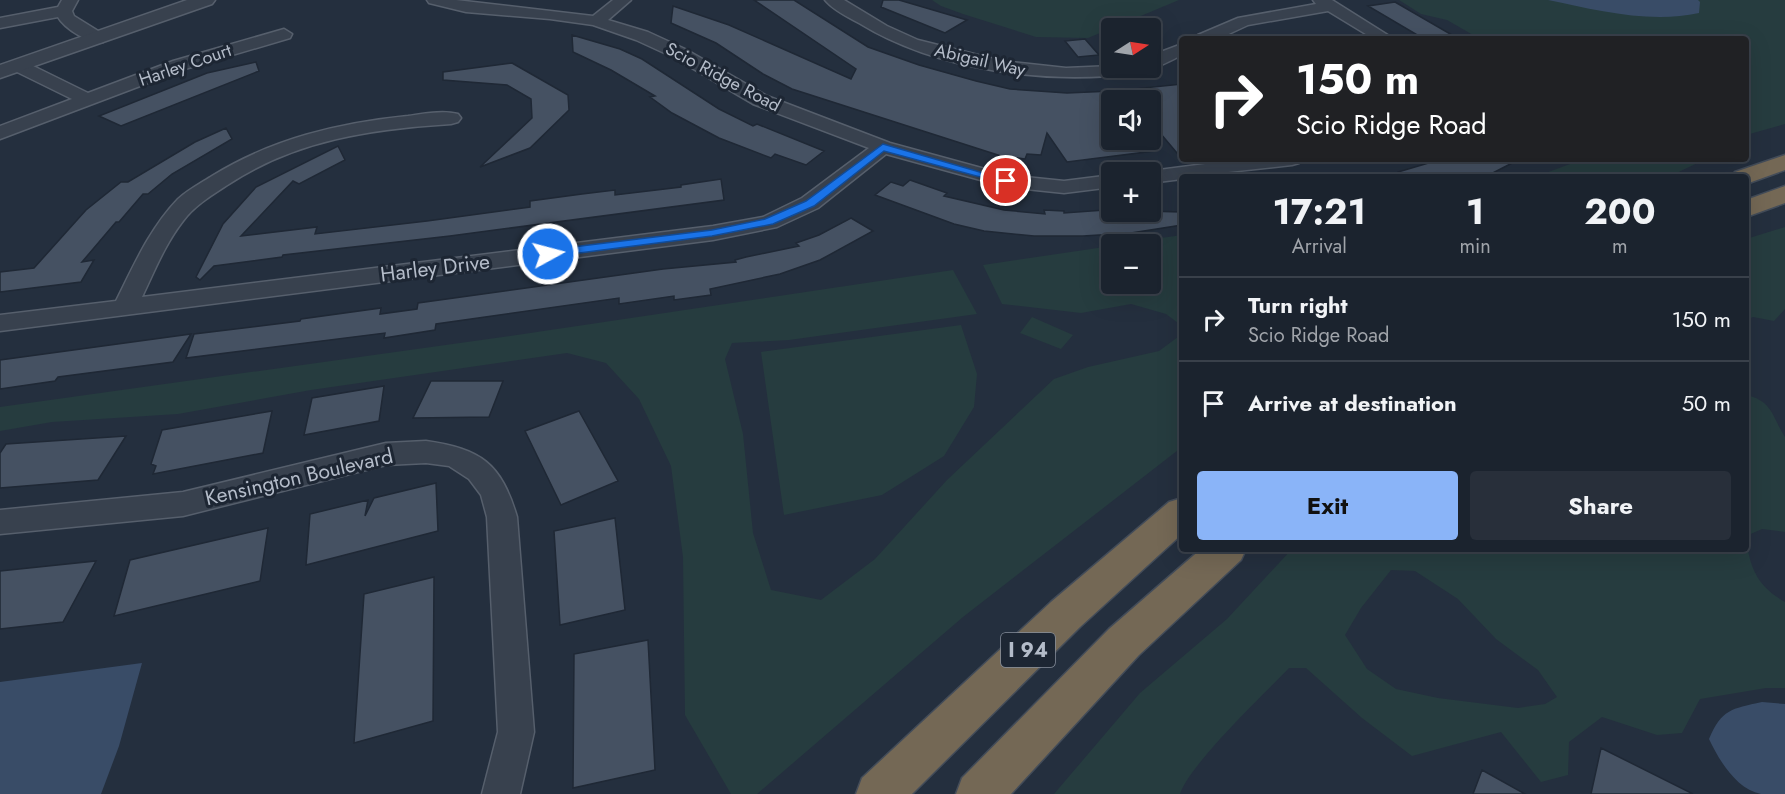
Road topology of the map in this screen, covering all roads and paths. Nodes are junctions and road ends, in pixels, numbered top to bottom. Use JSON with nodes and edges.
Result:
{"nodes":[{"id":1,"x":205,"y":0,"type":"edge"},
{"id":2,"x":435,"y":0,"type":"edge"},
{"id":3,"x":623,"y":0,"type":"edge"},
{"id":4,"x":833,"y":0,"type":"edge"},
{"id":5,"x":1326,"y":3,"type":"edge"},
{"id":6,"x":67,"y":6,"type":"edge"},
{"id":7,"x":596,"y":21,"type":"junction"},
{"id":8,"x":0,"y":23,"type":"edge"},
{"id":9,"x":284,"y":34,"type":"dead end"},
{"id":10,"x":1211,"y":36,"type":"edge"},
{"id":11,"x":1381,"y":36,"type":"edge"},
{"id":12,"x":98,"y":38,"type":"junction"},
{"id":13,"x":1179,"y":51,"type":"edge"},
{"id":14,"x":1161,"y":59,"type":"edge"},
{"id":15,"x":9,"y":69,"type":"edge"},
{"id":16,"x":1101,"y":73,"type":"edge"},
{"id":17,"x":87,"y":100,"type":"junction"},
{"id":18,"x":451,"y":118,"type":"dead end"},
{"id":19,"x":0,"y":133,"type":"edge"},
{"id":20,"x":883,"y":147,"type":"junction"},
{"id":21,"x":1268,"y":162,"type":"edge"},
{"id":22,"x":1785,"y":162,"type":"edge"},
{"id":23,"x":1749,"y":175,"type":"edge"},
{"id":24,"x":1161,"y":176,"type":"edge"},
{"id":25,"x":1101,"y":183,"type":"edge"},
{"id":26,"x":1785,"y":194,"type":"edge"},
{"id":27,"x":1749,"y":208,"type":"edge"},
{"id":28,"x":125,"y":307,"type":"junction"},
{"id":29,"x":0,"y":323,"type":"edge"},
{"id":30,"x":1179,"y":515,"type":"edge"},
{"id":31,"x":0,"y":522,"type":"edge"},
{"id":32,"x":1224,"y":552,"type":"edge"},
{"id":33,"x":501,"y":794,"type":"edge"},
{"id":34,"x":879,"y":794,"type":"edge"},
{"id":35,"x":979,"y":794,"type":"edge"}],
"edges":[{"from":1,"to":12,"type":"street"},
{"from":2,"to":7,"type":"street","name":"Scio Ridge Road"},
{"from":3,"to":7,"type":"street"},
{"from":4,"to":16,"type":"street","name":"Abigail Way"},
{"from":5,"to":10,"type":"street"},
{"from":5,"to":11,"type":"street"},
{"from":6,"to":8,"type":"street"},
{"from":6,"to":12,"type":"street"},
{"from":7,"to":20,"type":"street","name":"Scio Ridge Road"},
{"from":9,"to":17,"type":"street","name":"Harley Court"},
{"from":12,"to":15,"type":"street"},
{"from":13,"to":14,"type":"street"},
{"from":15,"to":17,"type":"street"},
{"from":17,"to":19,"type":"street"},
{"from":18,"to":28,"type":"street"},
{"from":20,"to":25,"type":"street","name":"Scio Ridge Road"},
{"from":20,"to":28,"type":"street","name":"Harley Drive"},
{"from":21,"to":24,"type":"street"},
{"from":22,"to":23,"type":"highway"},
{"from":26,"to":27,"type":"highway"},
{"from":28,"to":29,"type":"street","name":"Harley Drive"},
{"from":30,"to":34,"type":"highway","number":"I 94"},
{"from":31,"to":33,"type":"street","name":"Kensington Boulevard"},
{"from":32,"to":35,"type":"highway"}]}
